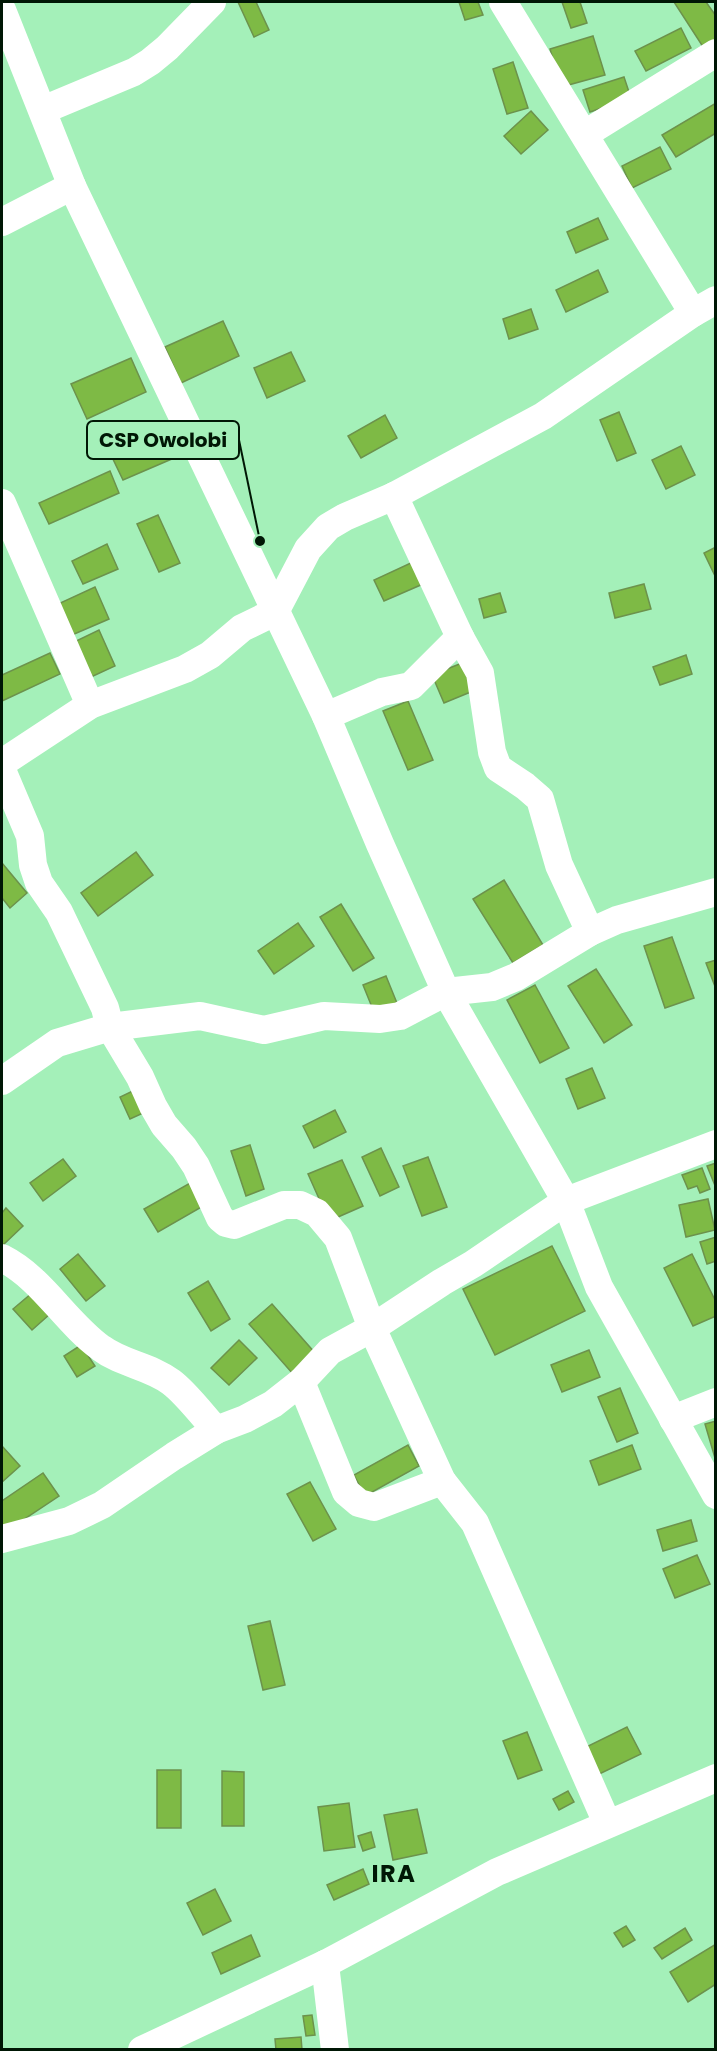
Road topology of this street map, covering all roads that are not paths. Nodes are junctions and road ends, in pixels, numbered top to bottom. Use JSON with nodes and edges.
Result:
{"nodes":[{"id":1,"x":212,"y":2,"type":"edge"},
{"id":2,"x":502,"y":2,"type":"edge"},
{"id":3,"x":2,"y":10,"type":"edge"},
{"id":4,"x":716,"y":53,"type":"edge"},
{"id":5,"x":43,"y":110,"type":"junction"},
{"id":6,"x":585,"y":134,"type":"junction"},
{"id":7,"x":72,"y":186,"type":"junction"},
{"id":8,"x":2,"y":222,"type":"edge"},
{"id":9,"x":704,"y":306,"type":"edge"},
{"id":10,"x":394,"y":496,"type":"junction"},
{"id":11,"x":2,"y":503,"type":"edge"},
{"id":12,"x":275,"y":612,"type":"junction"},
{"id":13,"x":460,"y":637,"type":"junction"},
{"id":14,"x":90,"y":705,"type":"junction"},
{"id":15,"x":326,"y":716,"type":"junction"},
{"id":16,"x":2,"y":762,"type":"edge"},
{"id":17,"x":2,"y":770,"type":"edge"},
{"id":18,"x":716,"y":892,"type":"edge"},
{"id":19,"x":590,"y":932,"type":"junction"},
{"id":20,"x":446,"y":992,"type":"junction"},
{"id":21,"x":110,"y":1027,"type":"junction"},
{"id":22,"x":2,"y":1081,"type":"edge"},
{"id":23,"x":716,"y":1144,"type":"edge"},
{"id":24,"x":566,"y":1201,"type":"junction"},
{"id":25,"x":2,"y":1258,"type":"edge"},
{"id":26,"x":372,"y":1328,"type":"junction"},
{"id":27,"x":301,"y":1382,"type":"junction"},
{"id":28,"x":716,"y":1402,"type":"edge"},
{"id":29,"x":673,"y":1419,"type":"junction"},
{"id":30,"x":216,"y":1430,"type":"junction"},
{"id":31,"x":442,"y":1481,"type":"junction"},
{"id":32,"x":716,"y":1495,"type":"edge"},
{"id":33,"x":2,"y":1539,"type":"edge"},
{"id":34,"x":716,"y":1778,"type":"edge"},
{"id":35,"x":607,"y":1823,"type":"junction"},
{"id":36,"x":325,"y":1964,"type":"junction"},
{"id":37,"x":142,"y":2049,"type":"edge"},
{"id":38,"x":335,"y":2049,"type":"edge"}],
"edges":[{"from":1,"to":5,"type":"street"},
{"from":2,"to":6,"type":"street"},
{"from":3,"to":5,"type":"street"},
{"from":4,"to":6,"type":"street"},
{"from":5,"to":7,"type":"street"},
{"from":6,"to":9,"type":"street"},
{"from":7,"to":8,"type":"street"},
{"from":7,"to":12,"type":"street"},
{"from":9,"to":10,"type":"street"},
{"from":10,"to":12,"type":"street"},
{"from":10,"to":13,"type":"street"},
{"from":11,"to":14,"type":"street"},
{"from":12,"to":14,"type":"street"},
{"from":12,"to":15,"type":"street"},
{"from":13,"to":15,"type":"street"},
{"from":13,"to":19,"type":"street"},
{"from":14,"to":16,"type":"street"},
{"from":15,"to":20,"type":"street"},
{"from":17,"to":21,"type":"street"},
{"from":18,"to":19,"type":"street"},
{"from":19,"to":20,"type":"street"},
{"from":20,"to":21,"type":"street"},
{"from":20,"to":24,"type":"street"},
{"from":21,"to":22,"type":"street"},
{"from":21,"to":26,"type":"street"},
{"from":23,"to":24,"type":"street"},
{"from":24,"to":26,"type":"street"},
{"from":24,"to":29,"type":"street"},
{"from":25,"to":30,"type":"street"},
{"from":26,"to":27,"type":"street"},
{"from":26,"to":31,"type":"street"},
{"from":27,"to":30,"type":"street"},
{"from":27,"to":31,"type":"street"},
{"from":28,"to":29,"type":"street"},
{"from":29,"to":32,"type":"street"},
{"from":30,"to":33,"type":"street"},
{"from":31,"to":35,"type":"street"},
{"from":34,"to":35,"type":"street"},
{"from":35,"to":36,"type":"street"},
{"from":36,"to":37,"type":"street"},
{"from":36,"to":38,"type":"street"}]}
